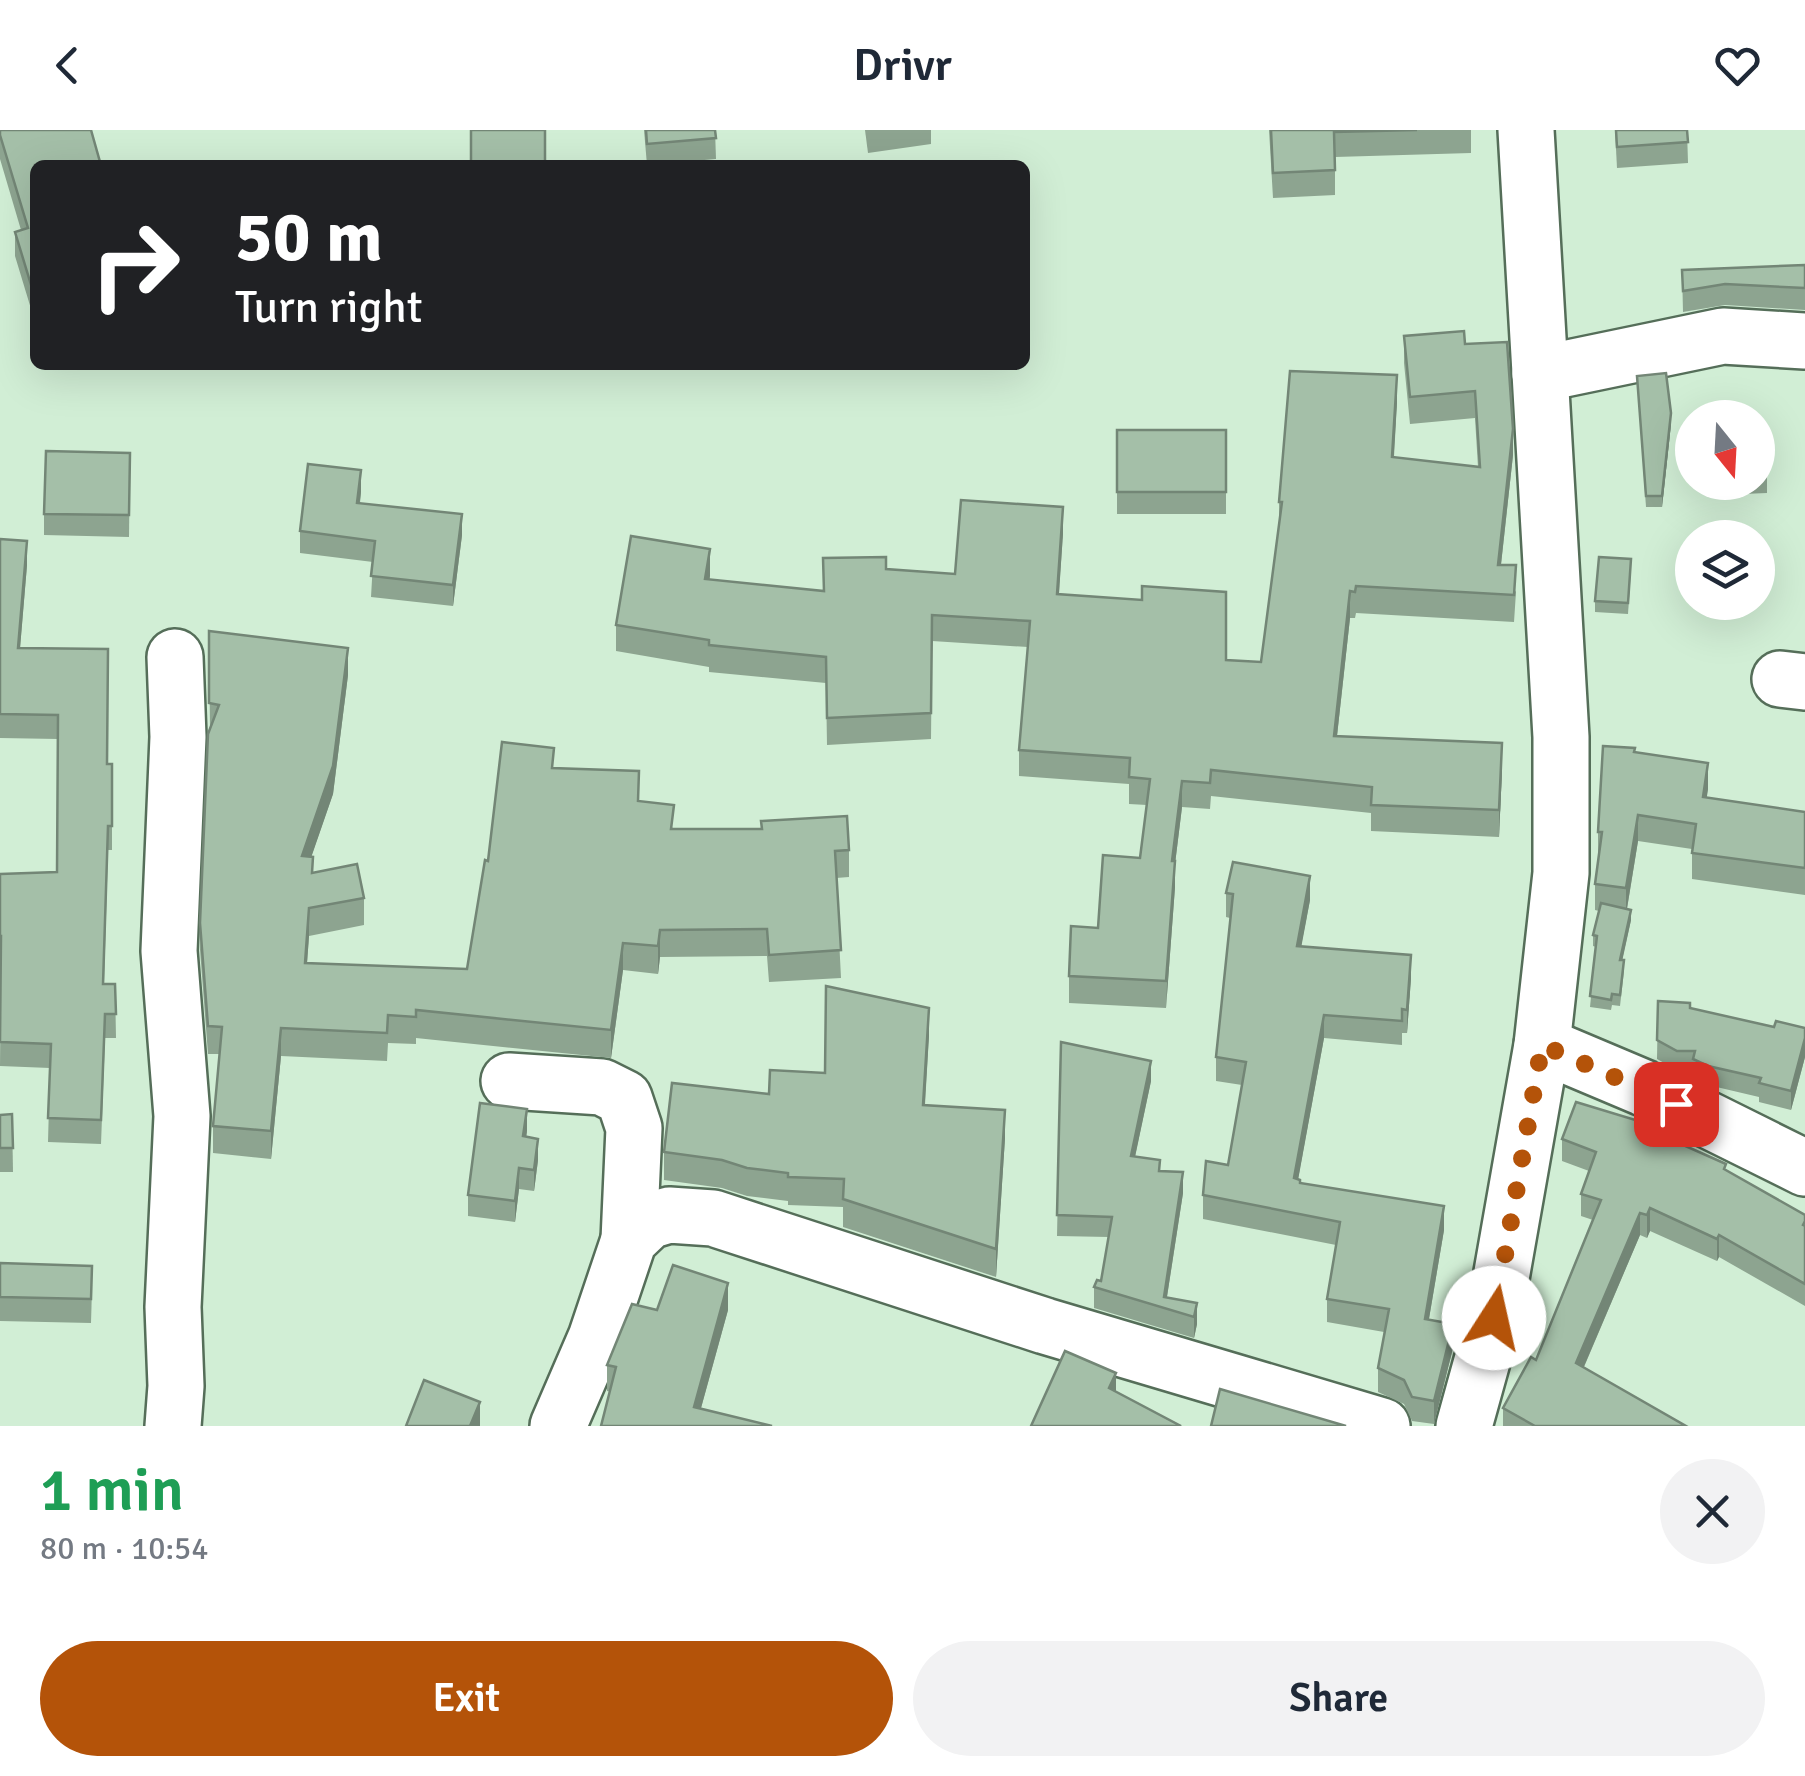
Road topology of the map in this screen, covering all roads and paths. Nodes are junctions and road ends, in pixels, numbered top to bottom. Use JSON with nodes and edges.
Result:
{"nodes":[{"id":1,"x":1526,"y":130,"type":"edge"},
{"id":2,"x":1805,"y":342,"type":"edge"},
{"id":3,"x":1540,"y":374,"type":"junction"},
{"id":4,"x":175,"y":657,"type":"dead end"},
{"id":5,"x":1542,"y":1045,"type":"junction"},
{"id":6,"x":510,"y":1081,"type":"dead end"},
{"id":7,"x":1805,"y":1168,"type":"edge"},
{"id":8,"x":630,"y":1240,"type":"junction"},
{"id":9,"x":173,"y":1426,"type":"edge"},
{"id":10,"x":558,"y":1426,"type":"edge"},
{"id":11,"x":1382,"y":1426,"type":"edge"},
{"id":12,"x":1464,"y":1426,"type":"edge"}],
"edges":[{"from":1,"to":3,"type":"street"},
{"from":2,"to":3,"type":"street"},
{"from":3,"to":5,"type":"street"},
{"from":4,"to":9,"type":"street"},
{"from":5,"to":7,"type":"street"},
{"from":5,"to":12,"type":"street"},
{"from":6,"to":8,"type":"street"},
{"from":8,"to":10,"type":"street"},
{"from":8,"to":11,"type":"street"}]}
